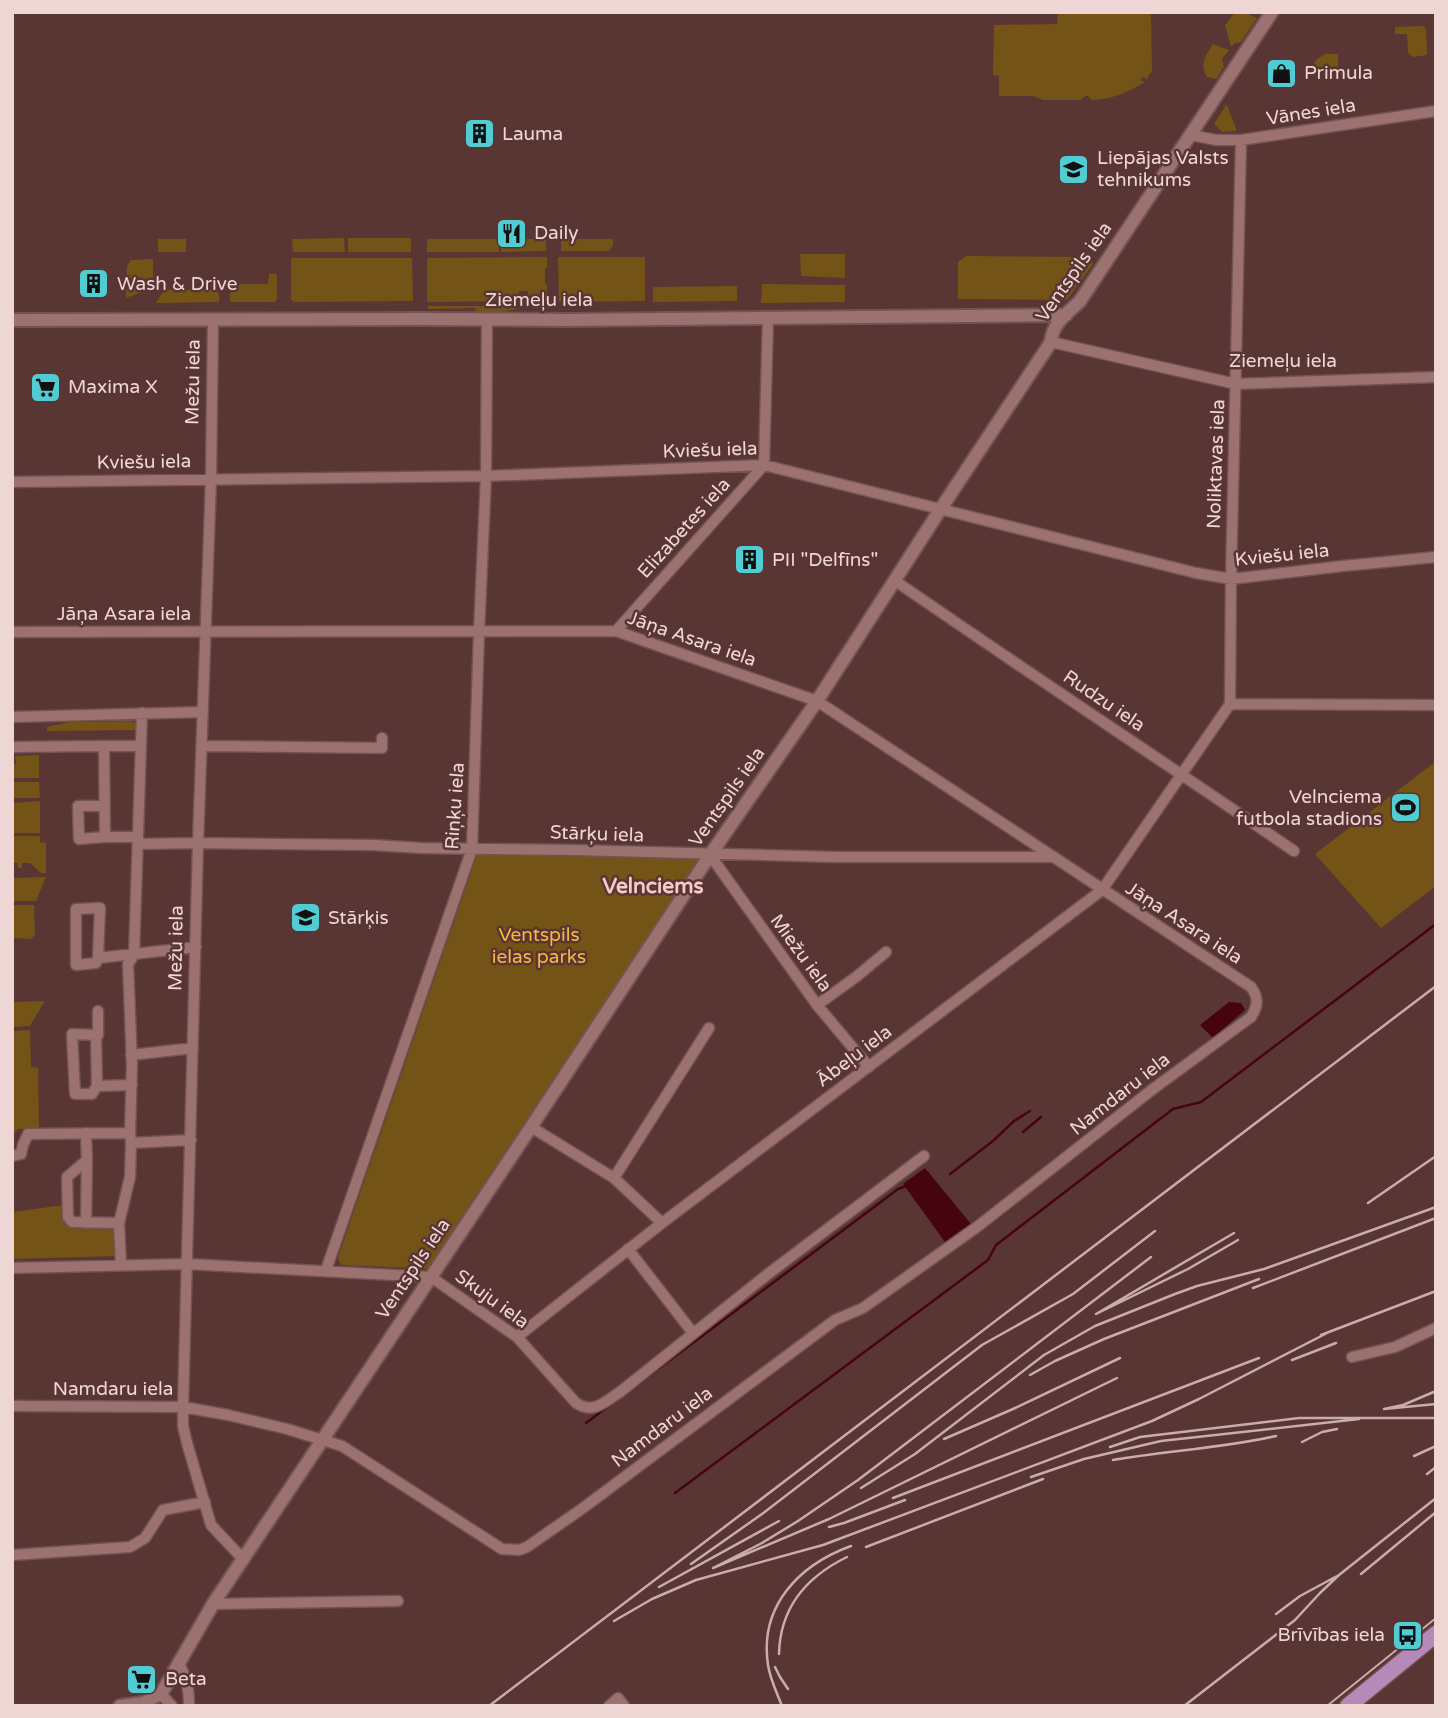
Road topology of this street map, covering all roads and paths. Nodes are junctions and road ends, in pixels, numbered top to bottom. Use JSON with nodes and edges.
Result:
{"nodes":[{"id":1,"x":1272,"y":12,"type":"edge"},
{"id":2,"x":1436,"y":111,"type":"edge"},
{"id":3,"x":1191,"y":135,"type":"junction"},
{"id":4,"x":1241,"y":140,"type":"junction"},
{"id":5,"x":1066,"y":315,"type":"junction"},
{"id":6,"x":768,"y":318,"type":"junction"},
{"id":7,"x":12,"y":320,"type":"edge"},
{"id":8,"x":213,"y":320,"type":"junction"},
{"id":9,"x":486,"y":320,"type":"junction"},
{"id":10,"x":1051,"y":342,"type":"junction"},
{"id":11,"x":1436,"y":377,"type":"edge"},
{"id":12,"x":1236,"y":384,"type":"junction"},
{"id":13,"x":764,"y":465,"type":"junction"},
{"id":14,"x":486,"y":476,"type":"junction"},
{"id":15,"x":211,"y":479,"type":"junction"},
{"id":16,"x":12,"y":482,"type":"edge"},
{"id":17,"x":940,"y":510,"type":"junction"},
{"id":18,"x":1436,"y":557,"type":"edge"},
{"id":19,"x":1231,"y":579,"type":"junction"},
{"id":20,"x":894,"y":580,"type":"junction"},
{"id":21,"x":206,"y":631,"type":"junction"},
{"id":22,"x":616,"y":631,"type":"junction"},
{"id":23,"x":12,"y":632,"type":"edge"},
{"id":24,"x":479,"y":632,"type":"junction"},
{"id":25,"x":817,"y":701,"type":"junction"},
{"id":26,"x":1230,"y":704,"type":"junction"},
{"id":27,"x":1436,"y":705,"type":"edge"},
{"id":28,"x":203,"y":712,"type":"junction"},
{"id":29,"x":142,"y":713,"type":"junction"},
{"id":30,"x":12,"y":717,"type":"edge"},
{"id":31,"x":382,"y":738,"type":"dead end"},
{"id":32,"x":104,"y":746,"type":"junction"},
{"id":33,"x":141,"y":746,"type":"junction"},
{"id":34,"x":202,"y":746,"type":"junction"},
{"id":35,"x":12,"y":747,"type":"edge"},
{"id":36,"x":1182,"y":775,"type":"junction"},
{"id":37,"x":104,"y":806,"type":"junction"},
{"id":38,"x":105,"y":837,"type":"junction"},
{"id":39,"x":138,"y":841,"type":"junction"},
{"id":40,"x":198,"y":843,"type":"junction"},
{"id":41,"x":472,"y":849,"type":"junction"},
{"id":42,"x":1294,"y":851,"type":"dead end"},
{"id":43,"x":710,"y":855,"type":"junction"},
{"id":44,"x":1054,"y":857,"type":"junction"},
{"id":45,"x":1102,"y":890,"type":"junction"},
{"id":46,"x":196,"y":947,"type":"junction"},
{"id":47,"x":886,"y":952,"type":"dead end"},
{"id":48,"x":134,"y":955,"type":"junction"},
{"id":49,"x":98,"y":958,"type":"junction"},
{"id":50,"x":817,"y":1005,"type":"junction"},
{"id":51,"x":1257,"y":1006,"type":"joint"},
{"id":52,"x":98,"y":1011,"type":"dead end"},
{"id":53,"x":709,"y":1028,"type":"dead end"},
{"id":54,"x":96,"y":1035,"type":"junction"},
{"id":55,"x":193,"y":1048,"type":"junction"},
{"id":56,"x":131,"y":1055,"type":"junction"},
{"id":57,"x":869,"y":1067,"type":"junction"},
{"id":58,"x":132,"y":1085,"type":"junction"},
{"id":59,"x":97,"y":1086,"type":"junction"},
{"id":60,"x":531,"y":1127,"type":"junction"},
{"id":61,"x":86,"y":1133,"type":"junction"},
{"id":62,"x":130,"y":1138,"type":"junction"},
{"id":63,"x":191,"y":1140,"type":"junction"},
{"id":64,"x":12,"y":1156,"type":"edge"},
{"id":65,"x":924,"y":1156,"type":"dead end"},
{"id":66,"x":87,"y":1160,"type":"junction"},
{"id":67,"x":614,"y":1178,"type":"junction"},
{"id":68,"x":86,"y":1223,"type":"junction"},
{"id":69,"x":119,"y":1223,"type":"junction"},
{"id":70,"x":662,"y":1223,"type":"junction"},
{"id":71,"x":628,"y":1249,"type":"junction"},
{"id":72,"x":187,"y":1264,"type":"junction"},
{"id":73,"x":121,"y":1265,"type":"junction"},
{"id":74,"x":12,"y":1268,"type":"edge"},
{"id":75,"x":326,"y":1270,"type":"junction"},
{"id":76,"x":431,"y":1277,"type":"junction"},
{"id":77,"x":1436,"y":1328,"type":"edge"},
{"id":78,"x":693,"y":1333,"type":"junction"},
{"id":79,"x":517,"y":1337,"type":"junction"},
{"id":80,"x":1352,"y":1357,"type":"dead end"},
{"id":81,"x":12,"y":1406,"type":"edge"},
{"id":82,"x":183,"y":1407,"type":"junction"},
{"id":83,"x":324,"y":1439,"type":"junction"},
{"id":84,"x":205,"y":1502,"type":"junction"},
{"id":85,"x":12,"y":1555,"type":"edge"},
{"id":86,"x":244,"y":1560,"type":"junction"},
{"id":87,"x":398,"y":1601,"type":"dead end"},
{"id":88,"x":213,"y":1604,"type":"junction"},
{"id":89,"x":1436,"y":1634,"type":"edge"},
{"id":90,"x":178,"y":1664,"type":"junction"},
{"id":91,"x":161,"y":1694,"type":"junction"},
{"id":92,"x":621,"y":1702,"type":"edge"},
{"id":93,"x":120,"y":1706,"type":"edge"},
{"id":94,"x":172,"y":1706,"type":"edge"},
{"id":95,"x":190,"y":1706,"type":"edge"},
{"id":96,"x":609,"y":1706,"type":"edge"},
{"id":97,"x":1348,"y":1706,"type":"edge"}],
"edges":[{"from":1,"to":3,"type":"street","name":"Ventspils iela"},
{"from":2,"to":4,"type":"street","name":"Vānes iela"},
{"from":3,"to":4,"type":"street","name":"Vānes iela"},
{"from":3,"to":5,"type":"street","name":"Ventspils iela"},
{"from":4,"to":12,"type":"street","name":"Noliktavas iela"},
{"from":5,"to":6,"type":"street","name":"Ziemeļu iela"},
{"from":5,"to":10,"type":"street","name":"Ventspils iela"},
{"from":6,"to":9,"type":"street","name":"Ziemeļu iela"},
{"from":6,"to":13,"type":"street"},
{"from":7,"to":8,"type":"street","name":"Ziemeļu iela"},
{"from":8,"to":9,"type":"street","name":"Ziemeļu iela"},
{"from":8,"to":15,"type":"street","name":"Mežu iela"},
{"from":9,"to":14,"type":"street","name":"Riņķu iela"},
{"from":10,"to":12,"type":"street","name":"Ziemeļu iela"},
{"from":10,"to":17,"type":"street","name":"Ventspils iela"},
{"from":11,"to":12,"type":"street","name":"Ziemeļu iela"},
{"from":12,"to":19,"type":"street","name":"Noliktavas iela"},
{"from":13,"to":14,"type":"street","name":"Kviešu iela"},
{"from":13,"to":17,"type":"street","name":"Kviešu iela"},
{"from":13,"to":22,"type":"street","name":"Elizabetes iela"},
{"from":14,"to":15,"type":"street","name":"Kviešu iela"},
{"from":14,"to":24,"type":"street","name":"Riņķu iela"},
{"from":15,"to":16,"type":"street","name":"Kviešu iela"},
{"from":15,"to":21,"type":"street","name":"Mežu iela"},
{"from":17,"to":19,"type":"street","name":"Kviešu iela"},
{"from":17,"to":20,"type":"street","name":"Ventspils iela"},
{"from":18,"to":19,"type":"street","name":"Kviešu iela"},
{"from":19,"to":26,"type":"street","name":"Noliktavas iela"},
{"from":20,"to":25,"type":"street","name":"Ventspils iela"},
{"from":20,"to":36,"type":"street","name":"Rudzu iela"},
{"from":21,"to":23,"type":"street","name":"Jāņa Asara iela"},
{"from":21,"to":24,"type":"street","name":"Jāņa Asara iela"},
{"from":21,"to":28,"type":"street","name":"Mežu iela"},
{"from":22,"to":24,"type":"street","name":"Jāņa Asara iela"},
{"from":22,"to":25,"type":"street","name":"Jāņa Asara iela"},
{"from":24,"to":41,"type":"street","name":"Riņķu iela"},
{"from":25,"to":43,"type":"street","name":"Ventspils iela"},
{"from":25,"to":44,"type":"street","name":"Jāņa Asara iela"},
{"from":26,"to":27,"type":"street"},
{"from":26,"to":36,"type":"street"},
{"from":28,"to":29,"type":"street"},
{"from":28,"to":34,"type":"street","name":"Mežu iela"},
{"from":29,"to":30,"type":"street"},
{"from":29,"to":33,"type":"street"},
{"from":31,"to":34,"type":"street"},
{"from":32,"to":33,"type":"street"},
{"from":32,"to":35,"type":"street"},
{"from":32,"to":37,"type":"street"},
{"from":33,"to":39,"type":"street"},
{"from":34,"to":40,"type":"street","name":"Mežu iela"},
{"from":36,"to":42,"type":"street","name":"Rudzu iela"},
{"from":36,"to":45,"type":"street","name":"Ābeļu iela"},
{"from":37,"to":38,"type":"street"},
{"from":37,"to":38,"type":"street","name":"Stārķu iela"},
{"from":38,"to":39,"type":"street","name":"Stārķu iela"},
{"from":39,"to":40,"type":"street","name":"Stārķu iela"},
{"from":39,"to":48,"type":"street"},
{"from":40,"to":41,"type":"street","name":"Stārķu iela"},
{"from":40,"to":46,"type":"street","name":"Mežu iela"},
{"from":41,"to":43,"type":"street","name":"Stārķu iela"},
{"from":41,"to":75,"type":"street","name":"Riņķu iela"},
{"from":43,"to":44,"type":"street","name":"Stārķu iela"},
{"from":43,"to":50,"type":"street","name":"Miežu iela"},
{"from":43,"to":60,"type":"street","name":"Ventspils iela"},
{"from":44,"to":45,"type":"street","name":"Jāņa Asara iela"},
{"from":45,"to":51,"type":"street","name":"Jāņa Asara iela"},
{"from":45,"to":57,"type":"street","name":"Ābeļu iela"},
{"from":46,"to":48,"type":"street"},
{"from":46,"to":55,"type":"street","name":"Mežu iela"},
{"from":47,"to":50,"type":"street"},
{"from":48,"to":49,"type":"street"},
{"from":48,"to":56,"type":"street"},
{"from":49,"to":49,"type":"street"},
{"from":50,"to":57,"type":"street","name":"Miežu iela"},
{"from":51,"to":83,"type":"street","name":"Namdaru iela"},
{"from":52,"to":54,"type":"street"},
{"from":53,"to":67,"type":"street"},
{"from":54,"to":59,"type":"street"},
{"from":54,"to":59,"type":"street"},
{"from":55,"to":56,"type":"street"},
{"from":55,"to":63,"type":"street","name":"Mežu iela"},
{"from":56,"to":58,"type":"street"},
{"from":57,"to":70,"type":"street","name":"Ābeļu iela"},
{"from":58,"to":59,"type":"street"},
{"from":58,"to":62,"type":"street"},
{"from":60,"to":67,"type":"street"},
{"from":60,"to":76,"type":"street","name":"Ventspils iela"},
{"from":61,"to":62,"type":"street"},
{"from":61,"to":64,"type":"street"},
{"from":61,"to":66,"type":"street"},
{"from":62,"to":63,"type":"street"},
{"from":62,"to":69,"type":"street"},
{"from":63,"to":72,"type":"street","name":"Mežu iela"},
{"from":65,"to":78,"type":"street","name":"Skuju iela"},
{"from":66,"to":68,"type":"street"},
{"from":66,"to":68,"type":"street"},
{"from":67,"to":70,"type":"street"},
{"from":68,"to":69,"type":"street"},
{"from":69,"to":73,"type":"street"},
{"from":70,"to":71,"type":"street","name":"Ābeļu iela"},
{"from":71,"to":78,"type":"street"},
{"from":71,"to":79,"type":"street","name":"Ābeļu iela"},
{"from":72,"to":73,"type":"street","name":"Skuju iela"},
{"from":72,"to":75,"type":"street","name":"Skuju iela"},
{"from":72,"to":82,"type":"street","name":"Mežu iela"},
{"from":73,"to":74,"type":"street","name":"Skuju iela"},
{"from":75,"to":76,"type":"street","name":"Skuju iela"},
{"from":76,"to":79,"type":"street","name":"Skuju iela"},
{"from":76,"to":83,"type":"street","name":"Ventspils iela"},
{"from":77,"to":80,"type":"street"},
{"from":78,"to":79,"type":"street","name":"Skuju iela"},
{"from":81,"to":82,"type":"street","name":"Namdaru iela"},
{"from":82,"to":83,"type":"street","name":"Namdaru iela"},
{"from":82,"to":84,"type":"street","name":"Mežu iela"},
{"from":83,"to":86,"type":"street","name":"Ventspils iela"},
{"from":84,"to":85,"type":"street"},
{"from":84,"to":86,"type":"street","name":"Mežu iela"},
{"from":86,"to":88,"type":"street","name":"Ventspils iela"},
{"from":87,"to":88,"type":"street"},
{"from":88,"to":90,"type":"street"},
{"from":89,"to":97,"type":"highway"},
{"from":90,"to":91,"type":"street"},
{"from":90,"to":95,"type":"street"},
{"from":91,"to":93,"type":"street"},
{"from":91,"to":94,"type":"street"},
{"from":92,"to":96,"type":"street"}]}
